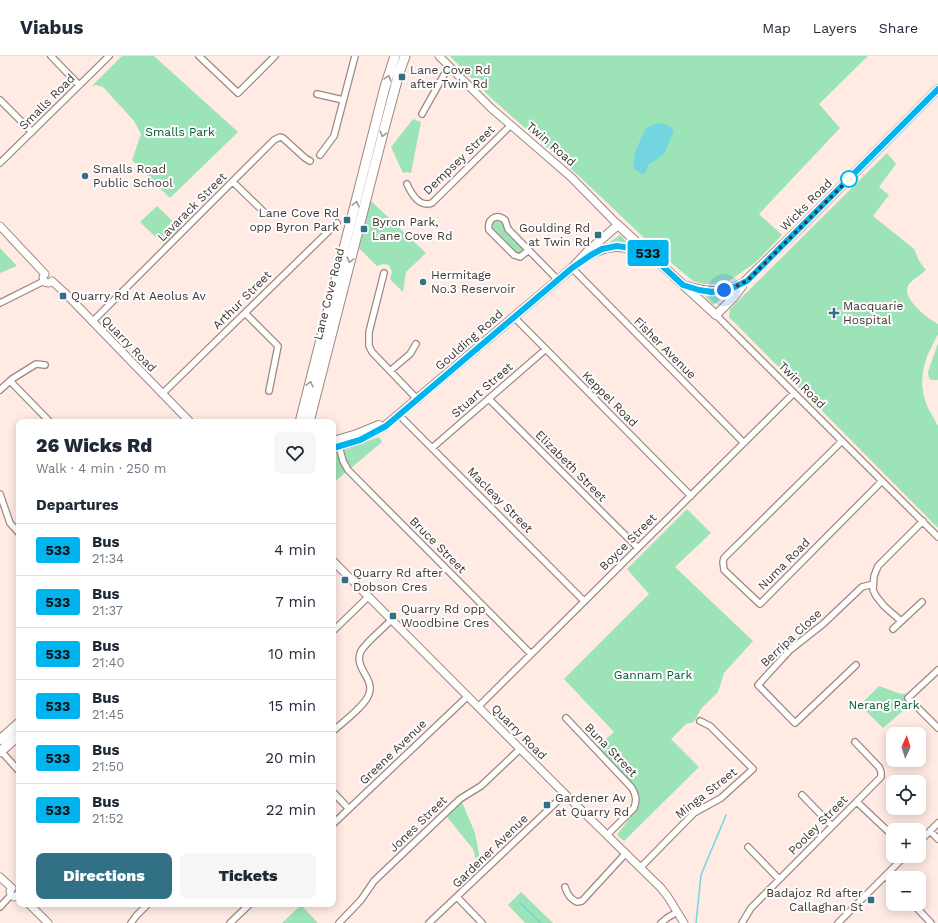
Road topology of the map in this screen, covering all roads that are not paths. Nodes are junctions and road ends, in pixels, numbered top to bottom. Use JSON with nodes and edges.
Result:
{"nodes":[{"id":1,"x":50,"y":56,"type":"edge"},
{"id":2,"x":109,"y":56,"type":"edge"},
{"id":3,"x":200,"y":56,"type":"edge"},
{"id":4,"x":275,"y":56,"type":"edge"},
{"id":5,"x":355,"y":56,"type":"edge"},
{"id":6,"x":395,"y":56,"type":"edge"},
{"id":7,"x":405,"y":56,"type":"edge"},
{"id":8,"x":439,"y":56,"type":"edge"},
{"id":9,"x":448,"y":66,"type":"junction"},
{"id":10,"x":80,"y":85,"type":"junction"},
{"id":11,"x":938,"y":89,"type":"edge"},
{"id":12,"x":317,"y":94,"type":"dead end"},
{"id":13,"x":0,"y":100,"type":"edge"},
{"id":14,"x":343,"y":100,"type":"junction"},
{"id":15,"x":422,"y":114,"type":"dead end"},
{"id":16,"x":511,"y":125,"type":"junction"},
{"id":17,"x":32,"y":132,"type":"junction"},
{"id":18,"x":320,"y":155,"type":"dead end"},
{"id":19,"x":310,"y":160,"type":"dead end"},
{"id":20,"x":0,"y":163,"type":"edge"},
{"id":21,"x":233,"y":182,"type":"junction"},
{"id":22,"x":407,"y":184,"type":"dead end"},
{"id":23,"x":266,"y":214,"type":"dead end"},
{"id":24,"x":337,"y":223,"type":"dead end"},
{"id":25,"x":0,"y":226,"type":"edge"},
{"id":26,"x":620,"y":227,"type":"junction"},
{"id":27,"x":529,"y":250,"type":"junction"},
{"id":28,"x":647,"y":252,"type":"junction"},
{"id":29,"x":591,"y":255,"type":"junction"},
{"id":30,"x":572,"y":268,"type":"junction"},
{"id":31,"x":384,"y":273,"type":"dead end"},
{"id":32,"x":44,"y":277,"type":"junction"},
{"id":33,"x":558,"y":280,"type":"junction"},
{"id":34,"x":744,"y":283,"type":"junction"},
{"id":35,"x":683,"y":285,"type":"junction"},
{"id":36,"x":0,"y":303,"type":"edge"},
{"id":37,"x":245,"y":313,"type":"junction"},
{"id":38,"x":714,"y":314,"type":"junction"},
{"id":39,"x":514,"y":317,"type":"junction"},
{"id":40,"x":93,"y":322,"type":"junction"},
{"id":41,"x":416,"y":344,"type":"dead end"},
{"id":42,"x":546,"y":350,"type":"junction"},
{"id":43,"x":45,"y":365,"type":"dead end"},
{"id":44,"x":390,"y":371,"type":"junction"},
{"id":45,"x":11,"y":382,"type":"junction"},
{"id":46,"x":0,"y":390,"type":"edge"},
{"id":47,"x":269,"y":392,"type":"dead end"},
{"id":48,"x":794,"y":393,"type":"junction"},
{"id":49,"x":162,"y":394,"type":"junction"},
{"id":50,"x":489,"y":399,"type":"junction"},
{"id":51,"x":418,"y":400,"type":"junction"},
{"id":52,"x":399,"y":415,"type":"junction"},
{"id":53,"x":47,"y":419,"type":"edge"},
{"id":54,"x":187,"y":419,"type":"edge"},
{"id":55,"x":301,"y":419,"type":"edge"},
{"id":56,"x":310,"y":419,"type":"edge"},
{"id":57,"x":842,"y":441,"type":"junction"},
{"id":58,"x":744,"y":443,"type":"junction"},
{"id":59,"x":336,"y":444,"type":"edge"},
{"id":60,"x":432,"y":448,"type":"junction"},
{"id":61,"x":882,"y":481,"type":"junction"},
{"id":62,"x":0,"y":494,"type":"edge"},
{"id":63,"x":691,"y":496,"type":"junction"},
{"id":64,"x":923,"y":522,"type":"junction"},
{"id":65,"x":16,"y":529,"type":"edge"},
{"id":66,"x":938,"y":537,"type":"edge"},
{"id":67,"x":638,"y":548,"type":"junction"},
{"id":68,"x":336,"y":564,"type":"edge"},
{"id":69,"x":873,"y":584,"type":"junction"},
{"id":70,"x":368,"y":597,"type":"junction"},
{"id":71,"x":584,"y":601,"type":"junction"},
{"id":72,"x":922,"y":602,"type":"dead end"},
{"id":73,"x":391,"y":620,"type":"junction"},
{"id":74,"x":901,"y":622,"type":"junction"},
{"id":75,"x":336,"y":628,"type":"edge"},
{"id":76,"x":893,"y":629,"type":"dead end"},
{"id":77,"x":531,"y":654,"type":"junction"},
{"id":78,"x":856,"y":665,"type":"dead end"},
{"id":79,"x":938,"y":670,"type":"edge"},
{"id":80,"x":468,"y":696,"type":"junction"},
{"id":81,"x":478,"y":707,"type":"junction"},
{"id":82,"x":566,"y":718,"type":"dead end"},
{"id":83,"x":700,"y":721,"type":"dead end"},
{"id":84,"x":16,"y":726,"type":"edge"},
{"id":85,"x":336,"y":728,"type":"edge"},
{"id":86,"x":938,"y":728,"type":"edge"},
{"id":87,"x":16,"y":738,"type":"edge"},
{"id":88,"x":0,"y":740,"type":"edge"},
{"id":89,"x":855,"y":742,"type":"dead end"},
{"id":90,"x":520,"y":749,"type":"junction"},
{"id":91,"x":1,"y":752,"type":"edge"},
{"id":92,"x":16,"y":768,"type":"edge"},
{"id":93,"x":565,"y":794,"type":"junction"},
{"id":94,"x":336,"y":795,"type":"edge"},
{"id":95,"x":802,"y":795,"type":"dead end"},
{"id":96,"x":857,"y":802,"type":"junction"},
{"id":97,"x":349,"y":809,"type":"junction"},
{"id":98,"x":336,"y":821,"type":"edge"},
{"id":99,"x":938,"y":823,"type":"edge"},
{"id":100,"x":832,"y":826,"type":"junction"},
{"id":101,"x":886,"y":829,"type":"edge"},
{"id":102,"x":930,"y":831,"type":"junction"},
{"id":103,"x":607,"y":835,"type":"junction"},
{"id":104,"x":926,"y":835,"type":"edge"},
{"id":105,"x":938,"y":839,"type":"edge"},
{"id":106,"x":748,"y":847,"type":"dead end"},
{"id":107,"x":626,"y":853,"type":"junction"},
{"id":108,"x":898,"y":863,"type":"edge"},
{"id":109,"x":640,"y":868,"type":"junction"},
{"id":110,"x":885,"y":876,"type":"joint"},
{"id":111,"x":0,"y":877,"type":"edge"},
{"id":112,"x":779,"y":879,"type":"junction"},
{"id":113,"x":565,"y":887,"type":"dead end"},
{"id":114,"x":16,"y":893,"type":"edge"},
{"id":115,"x":457,"y":897,"type":"junction"},
{"id":116,"x":0,"y":907,"type":"edge"},
{"id":117,"x":32,"y":907,"type":"edge"},
{"id":118,"x":145,"y":907,"type":"edge"},
{"id":119,"x":247,"y":907,"type":"edge"},
{"id":120,"x":919,"y":911,"type":"edge"},
{"id":121,"x":677,"y":912,"type":"junction"},
{"id":122,"x":841,"y":922,"type":"edge"},
{"id":123,"x":48,"y":923,"type":"edge"},
{"id":124,"x":131,"y":923,"type":"edge"},
{"id":125,"x":230,"y":923,"type":"edge"},
{"id":126,"x":339,"y":923,"type":"edge"},
{"id":127,"x":429,"y":923,"type":"edge"},
{"id":128,"x":482,"y":923,"type":"edge"},
{"id":129,"x":662,"y":923,"type":"edge"},
{"id":130,"x":684,"y":923,"type":"edge"},
{"id":131,"x":742,"y":923,"type":"edge"},
{"id":132,"x":931,"y":923,"type":"edge"}],
"edges":[{"from":1,"to":10,"type":"street"},
{"from":2,"to":10,"type":"street","name":"Smalls Road"},
{"from":3,"to":4,"type":"street"},
{"from":5,"to":14,"type":"street"},
{"from":55,"to":6,"type":"highway","name":"Lane Cove Road","one_way":true},
{"from":7,"to":56,"type":"highway","name":"Lane Cove Road","one_way":true},
{"from":8,"to":9,"type":"street","name":"Twin Road"},
{"from":9,"to":15,"type":"street"},
{"from":9,"to":16,"type":"street","name":"Twin Road"},
{"from":10,"to":17,"type":"street","name":"Smalls Road"},
{"from":11,"to":34,"type":"main road","name":"Wicks Road"},
{"from":12,"to":14,"type":"street"},
{"from":13,"to":17,"type":"street"},
{"from":14,"to":18,"type":"street"},
{"from":16,"to":22,"type":"street","name":"Dempsey Street"},
{"from":16,"to":26,"type":"street","name":"Twin Road"},
{"from":17,"to":20,"type":"street","name":"Smalls Road"},
{"from":19,"to":21,"type":"street","name":"Lavarack Street"},
{"from":21,"to":23,"type":"street"},
{"from":21,"to":40,"type":"street","name":"Lavarack Street"},
{"from":24,"to":37,"type":"street","name":"Arthur Street"},
{"from":25,"to":32,"type":"street"},
{"from":26,"to":28,"type":"main road","name":"Twin Road"},
{"from":26,"to":29,"type":"main road"},
{"from":26,"to":30,"type":"main road","name":"Goulding Road"},
{"from":27,"to":27,"type":"street"},
{"from":27,"to":33,"type":"street"},
{"from":28,"to":29,"type":"main road","name":"Goulding Road"},
{"from":28,"to":35,"type":"main road","name":"Twin Road"},
{"from":29,"to":30,"type":"main road","name":"Goulding Road"},
{"from":30,"to":33,"type":"main road","name":"Goulding Road"},
{"from":30,"to":58,"type":"street","name":"Fisher Avenue"},
{"from":31,"to":44,"type":"street"},
{"from":32,"to":36,"type":"street"},
{"from":32,"to":40,"type":"street","name":"Quarry Road"},
{"from":33,"to":39,"type":"main road","name":"Goulding Road"},
{"from":34,"to":35,"type":"main road"},
{"from":34,"to":38,"type":"main road","name":"Wicks Road"},
{"from":35,"to":38,"type":"main road","name":"Twin Road"},
{"from":37,"to":47,"type":"street"},
{"from":37,"to":49,"type":"street","name":"Arthur Street"},
{"from":38,"to":48,"type":"street","name":"Twin Road"},
{"from":39,"to":42,"type":"street","name":"Keppel Road"},
{"from":39,"to":51,"type":"main road","name":"Goulding Road"},
{"from":40,"to":49,"type":"street","name":"Quarry Road"},
{"from":41,"to":44,"type":"street"},
{"from":42,"to":50,"type":"street","name":"Stuart Street"},
{"from":42,"to":63,"type":"street","name":"Keppel Road"},
{"from":43,"to":45,"type":"street"},
{"from":44,"to":51,"type":"street"},
{"from":45,"to":46,"type":"street"},
{"from":45,"to":53,"type":"street"},
{"from":48,"to":57,"type":"street","name":"Twin Road"},
{"from":48,"to":58,"type":"street","name":"Boyce Street"},
{"from":49,"to":54,"type":"street","name":"Quarry Road"},
{"from":50,"to":60,"type":"street","name":"Stuart Street"},
{"from":50,"to":67,"type":"street","name":"Elizabeth Street"},
{"from":51,"to":52,"type":"main road","name":"Goulding Road"},
{"from":52,"to":59,"type":"main road","name":"Goulding Road"},
{"from":52,"to":60,"type":"street","name":"Macleay Street"},
{"from":57,"to":61,"type":"street","name":"Twin Road"},
{"from":57,"to":61,"type":"street","name":"Numa Road"},
{"from":58,"to":63,"type":"street","name":"Boyce Street"},
{"from":59,"to":77,"type":"street","name":"Bruce Street"},
{"from":60,"to":71,"type":"street","name":"Macleay Street"},
{"from":61,"to":64,"type":"street","name":"Twin Road"},
{"from":62,"to":65,"type":"street"},
{"from":63,"to":67,"type":"street","name":"Boyce Street"},
{"from":64,"to":66,"type":"street","name":"Twin Road"},
{"from":64,"to":69,"type":"street"},
{"from":67,"to":71,"type":"street","name":"Boyce Street"},
{"from":68,"to":70,"type":"street","name":"Quarry Road"},
{"from":69,"to":74,"type":"street"},
{"from":69,"to":78,"type":"street","name":"Berripa Close"},
{"from":70,"to":73,"type":"street","name":"Quarry Road"},
{"from":70,"to":75,"type":"street"},
{"from":71,"to":77,"type":"street","name":"Boyce Street"},
{"from":72,"to":74,"type":"street"},
{"from":73,"to":80,"type":"street","name":"Quarry Road"},
{"from":73,"to":85,"type":"street"},
{"from":74,"to":76,"type":"street"},
{"from":77,"to":81,"type":"street","name":"Boyce Street"},
{"from":79,"to":86,"type":"street"},
{"from":80,"to":81,"type":"street","name":"Quarry Road"},
{"from":80,"to":97,"type":"street","name":"Greene Avenue"},
{"from":81,"to":90,"type":"street","name":"Quarry Road"},
{"from":82,"to":103,"type":"street","name":"Buna Street"},
{"from":83,"to":109,"type":"street","name":"Minga Street"},
{"from":84,"to":88,"type":"highway"},
{"from":87,"to":91,"type":"highway"},
{"from":89,"to":96,"type":"street","name":"Pooley Street"},
{"from":90,"to":93,"type":"street","name":"Quarry Road"},
{"from":90,"to":126,"type":"street","name":"Jones Street"},
{"from":91,"to":92,"type":"street"},
{"from":93,"to":103,"type":"street","name":"Quarry Road"},
{"from":93,"to":115,"type":"street","name":"Gardener Avenue"},
{"from":94,"to":97,"type":"street"},
{"from":95,"to":100,"type":"street"},
{"from":96,"to":100,"type":"street","name":"Pooley Street"},
{"from":96,"to":101,"type":"street"},
{"from":97,"to":98,"type":"street","name":"Greene Avenue"},
{"from":99,"to":102,"type":"street"},
{"from":100,"to":112,"type":"street","name":"Pooley Street"},
{"from":102,"to":104,"type":"street"},
{"from":102,"to":105,"type":"street"},
{"from":103,"to":107,"type":"street","name":"Quarry Road"},
{"from":106,"to":112,"type":"street"},
{"from":107,"to":109,"type":"street","name":"Quarry Road"},
{"from":107,"to":113,"type":"street"},
{"from":108,"to":110,"type":"street"},
{"from":109,"to":121,"type":"street","name":"Quarry Road"},
{"from":110,"to":122,"type":"street"},
{"from":111,"to":114,"type":"street"},
{"from":112,"to":131,"type":"street","name":"Pooley Street"},
{"from":114,"to":116,"type":"street"},
{"from":115,"to":127,"type":"street","name":"Gardener Avenue"},
{"from":115,"to":128,"type":"street"},
{"from":117,"to":123,"type":"street"},
{"from":118,"to":124,"type":"street"},
{"from":119,"to":125,"type":"street"},
{"from":120,"to":132,"type":"street"},
{"from":121,"to":129,"type":"street"},
{"from":121,"to":130,"type":"street","name":"Quarry Road"}]}
